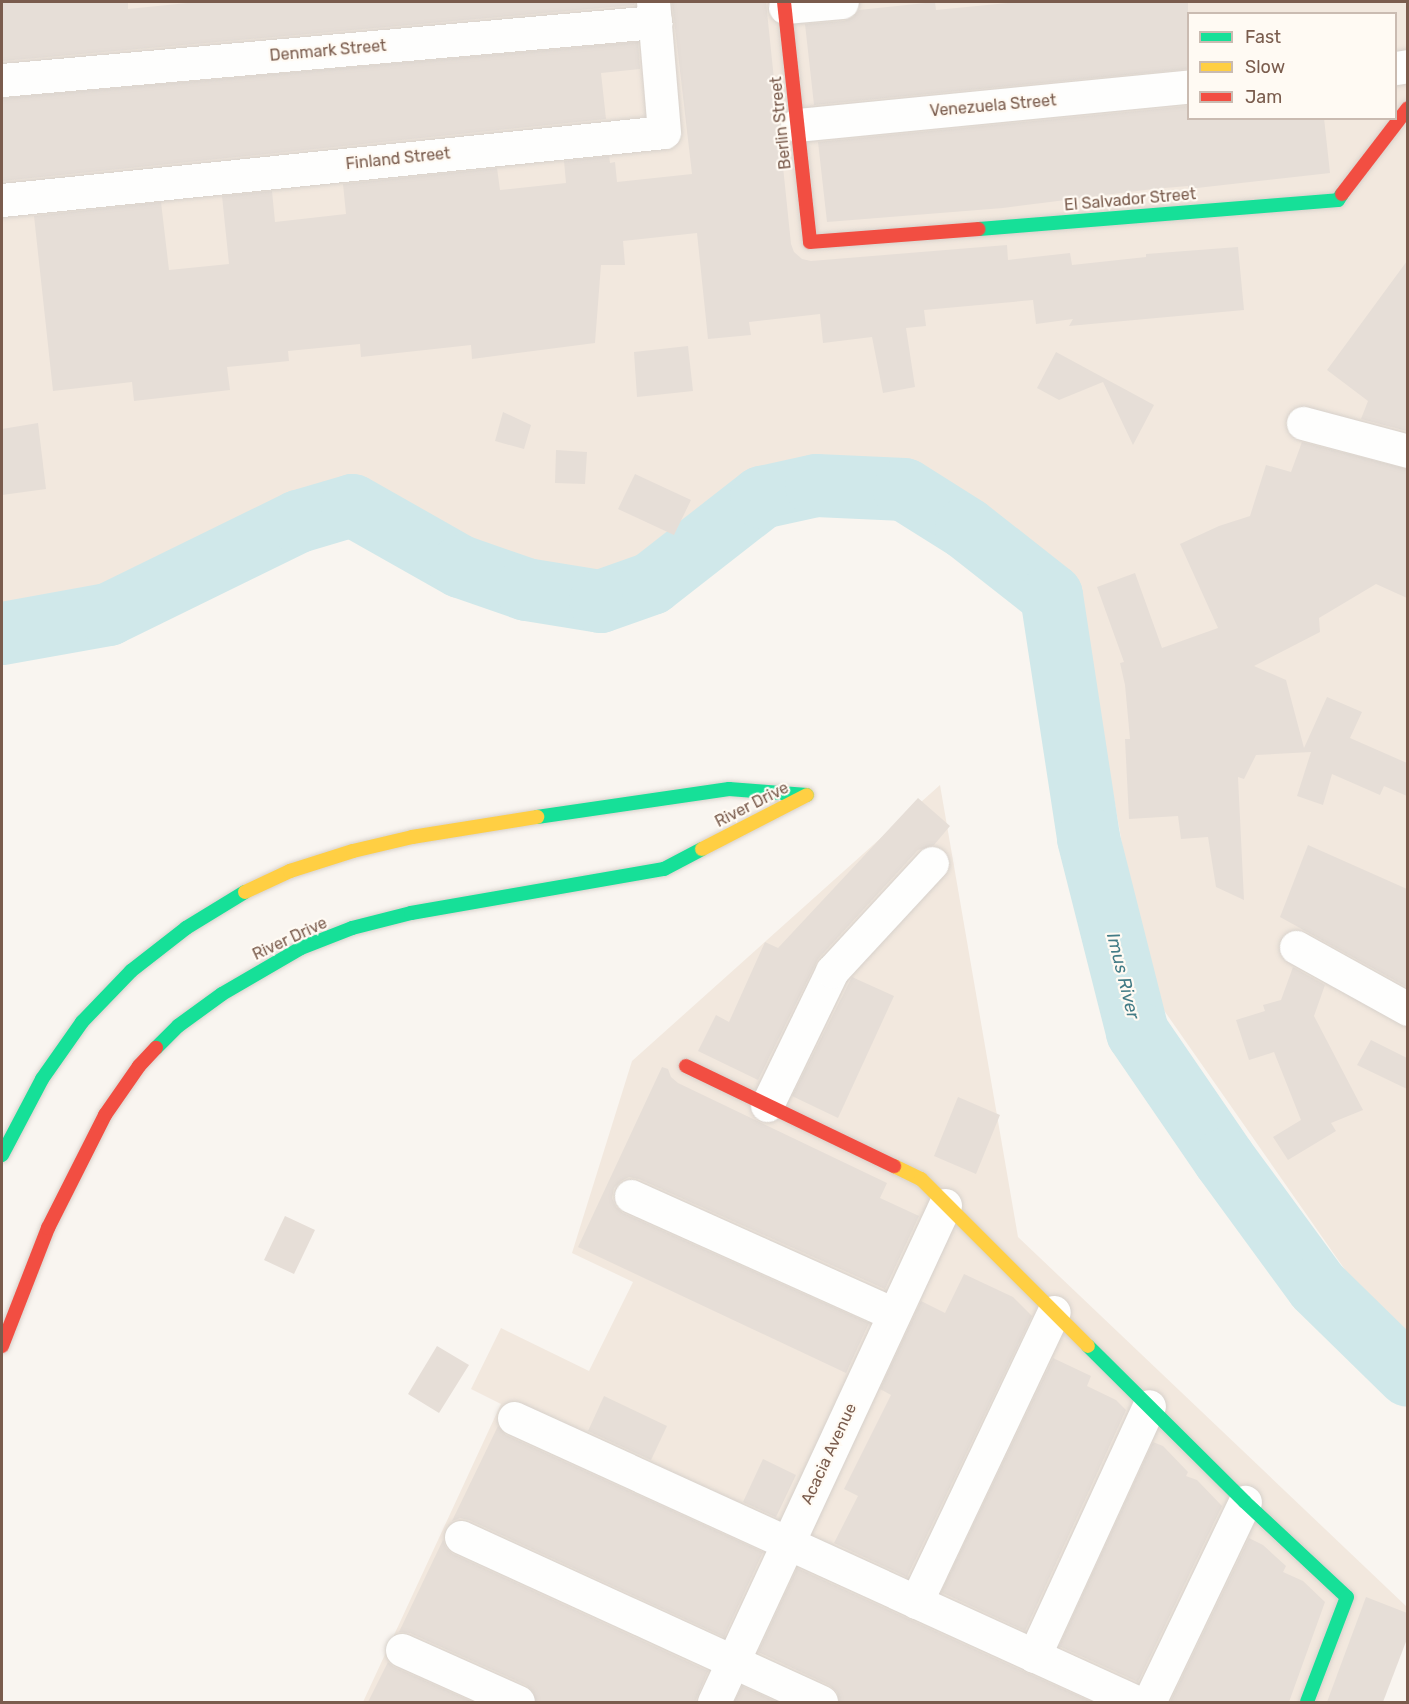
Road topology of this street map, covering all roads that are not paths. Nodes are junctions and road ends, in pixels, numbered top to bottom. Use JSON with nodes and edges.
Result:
{"nodes":[{"id":1,"x":842,"y":2,"type":"edge"},
{"id":2,"x":784,"y":4,"type":"edge"},
{"id":3,"x":654,"y":12,"type":"edge"},
{"id":4,"x":2,"y":80,"type":"edge"},
{"id":5,"x":1187,"y":87,"type":"edge"},
{"id":6,"x":1407,"y":108,"type":"edge"},
{"id":7,"x":798,"y":125,"type":"junction"},
{"id":8,"x":2,"y":200,"type":"edge"},
{"id":9,"x":810,"y":242,"type":"joint"},
{"id":10,"x":1303,"y":423,"type":"dead end"},
{"id":11,"x":1407,"y":451,"type":"edge"},
{"id":12,"x":932,"y":863,"type":"dead end"},
{"id":13,"x":1296,"y":947,"type":"dead end"},
{"id":14,"x":1407,"y":1009,"type":"edge"},
{"id":15,"x":686,"y":1066,"type":"dead end"},
{"id":16,"x":767,"y":1105,"type":"junction"},
{"id":17,"x":2,"y":1155,"type":"edge"},
{"id":18,"x":631,"y":1196,"type":"dead end"},
{"id":19,"x":945,"y":1205,"type":"junction"},
{"id":20,"x":1054,"y":1311,"type":"junction"},
{"id":21,"x":894,"y":1314,"type":"junction"},
{"id":22,"x":2,"y":1346,"type":"edge"},
{"id":23,"x":1149,"y":1406,"type":"junction"},
{"id":24,"x":514,"y":1418,"type":"dead end"},
{"id":25,"x":1245,"y":1502,"type":"junction"},
{"id":26,"x":461,"y":1537,"type":"dead end"},
{"id":27,"x":787,"y":1544,"type":"junction"},
{"id":28,"x":916,"y":1602,"type":"junction"},
{"id":29,"x":402,"y":1650,"type":"dead end"},
{"id":30,"x":1034,"y":1656,"type":"junction"},
{"id":31,"x":732,"y":1662,"type":"junction"},
{"id":32,"x":518,"y":1702,"type":"edge"},
{"id":33,"x":714,"y":1702,"type":"edge"},
{"id":34,"x":821,"y":1702,"type":"edge"},
{"id":35,"x":1136,"y":1702,"type":"edge"},
{"id":36,"x":1149,"y":1702,"type":"edge"},
{"id":37,"x":1307,"y":1702,"type":"edge"}],
"edges":[{"from":1,"to":2,"type":"street"},
{"from":2,"to":7,"type":"street","name":"Berlin Street"},
{"from":3,"to":4,"type":"street","name":"Denmark Street"},
{"from":3,"to":8,"type":"street","name":"Finland Street"},
{"from":5,"to":7,"type":"street","name":"Venezuela Street"},
{"from":6,"to":9,"type":"street","name":"El Salvador Street"},
{"from":7,"to":9,"type":"street","name":"Berlin Street"},
{"from":10,"to":11,"type":"street"},
{"from":12,"to":16,"type":"street"},
{"from":13,"to":14,"type":"street"},
{"from":15,"to":16,"type":"street"},
{"from":16,"to":19,"type":"street"},
{"from":17,"to":22,"type":"street","name":"River Drive"},
{"from":18,"to":21,"type":"street"},
{"from":19,"to":20,"type":"street"},
{"from":19,"to":21,"type":"street","name":"Acacia Avenue"},
{"from":20,"to":23,"type":"street"},
{"from":20,"to":28,"type":"street"},
{"from":21,"to":27,"type":"street","name":"Acacia Avenue"},
{"from":23,"to":25,"type":"street"},
{"from":23,"to":30,"type":"street"},
{"from":24,"to":27,"type":"street"},
{"from":25,"to":36,"type":"street"},
{"from":25,"to":37,"type":"street"},
{"from":26,"to":31,"type":"street"},
{"from":27,"to":28,"type":"street"},
{"from":27,"to":31,"type":"street","name":"Acacia Avenue"},
{"from":28,"to":30,"type":"street"},
{"from":29,"to":32,"type":"street"},
{"from":30,"to":35,"type":"street"},
{"from":31,"to":33,"type":"street","name":"Acacia Avenue"},
{"from":31,"to":34,"type":"street"}]}
